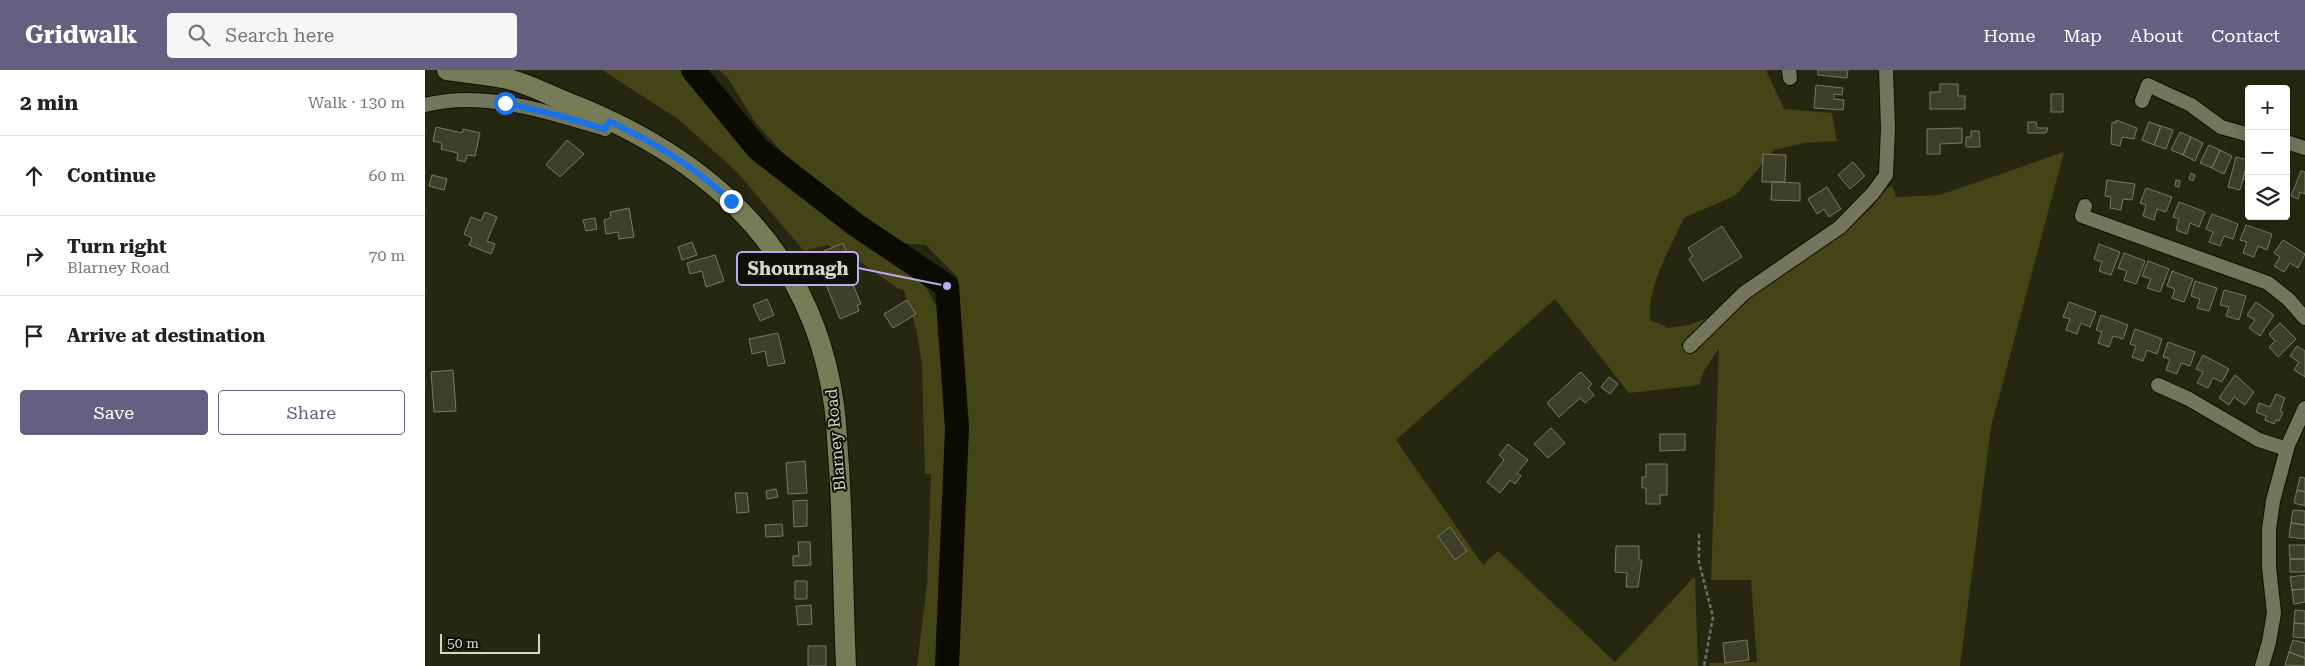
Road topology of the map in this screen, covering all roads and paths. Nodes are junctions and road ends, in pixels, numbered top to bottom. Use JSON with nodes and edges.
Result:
{"nodes":[{"id":1,"x":447,"y":70,"type":"edge"},
{"id":2,"x":1886,"y":70,"type":"edge"},
{"id":3,"x":509,"y":75,"type":"edge"},
{"id":4,"x":2142,"y":101,"type":"dead end"},
{"id":5,"x":425,"y":105,"type":"edge"},
{"id":6,"x":609,"y":121,"type":"junction"},
{"id":7,"x":2245,"y":134,"type":"edge"},
{"id":8,"x":2290,"y":143,"type":"edge"},
{"id":9,"x":2305,"y":148,"type":"edge"},
{"id":10,"x":2085,"y":206,"type":"dead end"},
{"id":11,"x":2305,"y":318,"type":"edge"},
{"id":12,"x":1690,"y":346,"type":"dead end"},
{"id":13,"x":2158,"y":385,"type":"dead end"},
{"id":14,"x":2305,"y":408,"type":"edge"},
{"id":15,"x":2287,"y":449,"type":"junction"},
{"id":16,"x":1699,"y":534,"type":"dead end"},
{"id":17,"x":846,"y":666,"type":"edge"},
{"id":18,"x":1704,"y":666,"type":"edge"},
{"id":19,"x":2262,"y":666,"type":"edge"}],
"edges":[{"from":1,"to":3,"type":"main road","name":"Blarney Road"},
{"from":2,"to":12,"type":"street"},
{"from":3,"to":6,"type":"main road","name":"Blarney Road"},
{"from":4,"to":7,"type":"street"},
{"from":5,"to":6,"type":"street"},
{"from":6,"to":17,"type":"main road","name":"Blarney Road"},
{"from":8,"to":9,"type":"street"},
{"from":10,"to":11,"type":"street"},
{"from":13,"to":15,"type":"street"},
{"from":14,"to":15,"type":"street"},
{"from":15,"to":19,"type":"street"},
{"from":16,"to":18,"type":"path"}]}
